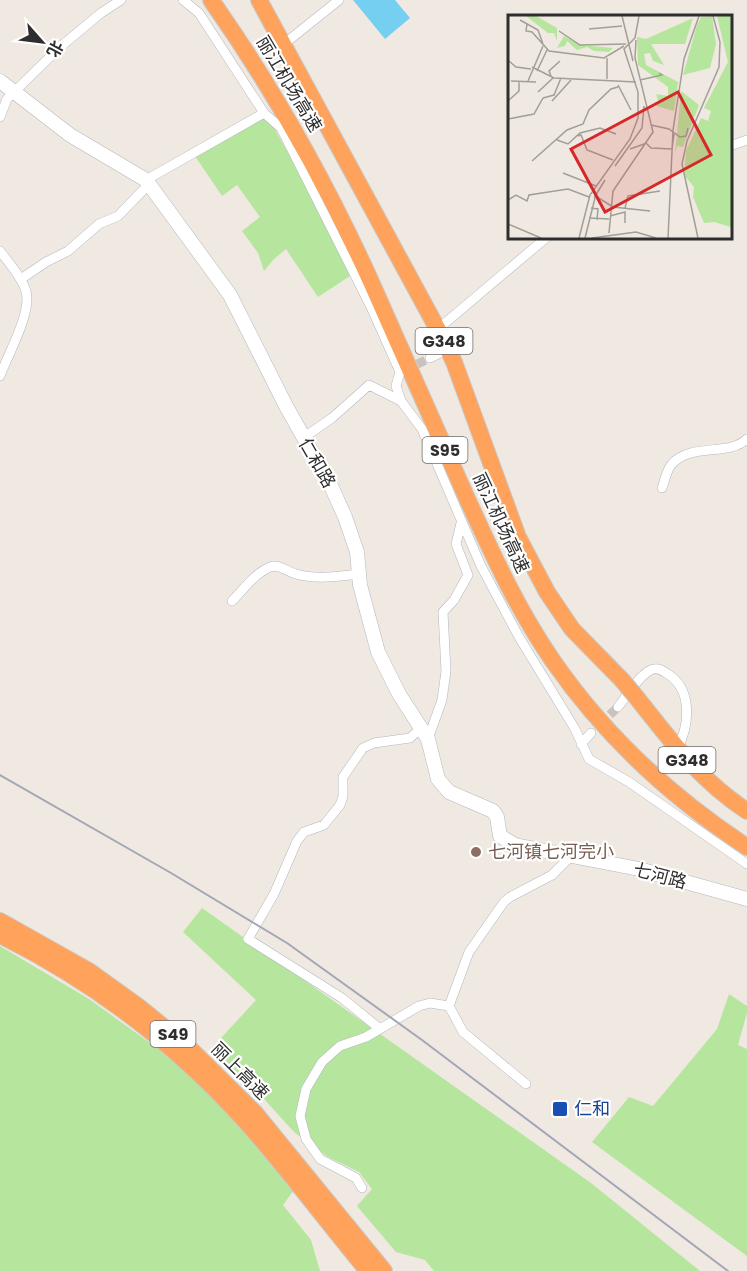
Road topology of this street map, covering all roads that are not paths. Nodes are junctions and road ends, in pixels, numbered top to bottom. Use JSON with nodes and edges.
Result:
{"nodes":[{"id":1,"x":121,"y":0,"type":"edge"},
{"id":2,"x":183,"y":0,"type":"edge"},
{"id":3,"x":211,"y":0,"type":"edge"},
{"id":4,"x":225,"y":0,"type":"edge"},
{"id":5,"x":259,"y":0,"type":"edge"},
{"id":6,"x":339,"y":0,"type":"edge"},
{"id":7,"x":284,"y":44,"type":"junction"},
{"id":8,"x":0,"y":81,"type":"edge"},
{"id":9,"x":14,"y":92,"type":"junction"},
{"id":10,"x":264,"y":113,"type":"junction"},
{"id":11,"x":0,"y":117,"type":"edge"},
{"id":12,"x":747,"y":140,"type":"edge"},
{"id":13,"x":732,"y":145,"type":"edge"},
{"id":14,"x":148,"y":182,"type":"junction"},
{"id":15,"x":546,"y":238,"type":"edge"},
{"id":16,"x":0,"y":251,"type":"edge"},
{"id":17,"x":21,"y":279,"type":"junction"},
{"id":18,"x":438,"y":329,"type":"junction"},
{"id":19,"x":448,"y":349,"type":"junction"},
{"id":20,"x":430,"y":358,"type":"tunnel mouth"},
{"id":21,"x":0,"y":376,"type":"edge"},
{"id":22,"x":401,"y":401,"type":"junction"},
{"id":23,"x":303,"y":438,"type":"junction"},
{"id":24,"x":747,"y":439,"type":"edge"},
{"id":25,"x":662,"y":488,"type":"dead end"},
{"id":26,"x":461,"y":523,"type":"junction"},
{"id":27,"x":360,"y":574,"type":"junction"},
{"id":28,"x":232,"y":601,"type":"dead end"},
{"id":29,"x":618,"y":707,"type":"tunnel mouth"},
{"id":30,"x":591,"y":733,"type":"tunnel mouth"},
{"id":31,"x":425,"y":734,"type":"junction"},
{"id":32,"x":581,"y":744,"type":"junction"},
{"id":33,"x":677,"y":749,"type":"junction"},
{"id":34,"x":747,"y":811,"type":"edge"},
{"id":35,"x":747,"y":834,"type":"edge"},
{"id":36,"x":747,"y":847,"type":"edge"},
{"id":37,"x":572,"y":855,"type":"junction"},
{"id":38,"x":747,"y":864,"type":"edge"},
{"id":39,"x":747,"y":899,"type":"edge"},
{"id":40,"x":0,"y":921,"type":"edge"},
{"id":41,"x":0,"y":935,"type":"edge"},
{"id":42,"x":449,"y":1006,"type":"junction"},
{"id":43,"x":380,"y":1029,"type":"junction"},
{"id":44,"x":526,"y":1084,"type":"dead end"},
{"id":45,"x":362,"y":1188,"type":"dead end"},
{"id":46,"x":309,"y":1190,"type":"junction"},
{"id":47,"x":368,"y":1271,"type":"edge"},
{"id":48,"x":384,"y":1271,"type":"edge"}],
"edges":[{"from":1,"to":9,"type":"street"},
{"from":2,"to":10,"type":"street"},
{"from":3,"to":36,"type":"highway","name":"丽江机场高速","number":"S95"},
{"from":4,"to":35,"type":"highway","name":"丽江机场高速","number":"S95"},
{"from":5,"to":7,"type":"highway","number":"G348"},
{"from":6,"to":7,"type":"street"},
{"from":7,"to":18,"type":"highway","number":"G348"},
{"from":8,"to":9,"type":"street","name":"仁和路"},
{"from":9,"to":11,"type":"street"},
{"from":9,"to":14,"type":"street","name":"仁和路"},
{"from":10,"to":14,"type":"street"},
{"from":10,"to":22,"type":"street"},
{"from":12,"to":13,"type":"street"},
{"from":14,"to":17,"type":"street"},
{"from":14,"to":23,"type":"street","name":"仁和路"},
{"from":15,"to":18,"type":"street"},
{"from":16,"to":17,"type":"street"},
{"from":17,"to":21,"type":"street"},
{"from":18,"to":19,"type":"highway","number":"G348"},
{"from":19,"to":20,"type":"street"},
{"from":19,"to":33,"type":"highway","number":"G348","bridge":true},
{"from":22,"to":23,"type":"street"},
{"from":22,"to":26,"type":"street"},
{"from":23,"to":27,"type":"street","name":"仁和路"},
{"from":24,"to":25,"type":"street"},
{"from":26,"to":31,"type":"street"},
{"from":26,"to":32,"type":"street"},
{"from":27,"to":28,"type":"street"},
{"from":27,"to":31,"type":"street","name":"仁和路"},
{"from":29,"to":33,"type":"street"},
{"from":30,"to":32,"type":"street"},
{"from":31,"to":37,"type":"street","name":"仁和路"},
{"from":31,"to":43,"type":"street"},
{"from":32,"to":38,"type":"street"},
{"from":33,"to":34,"type":"highway","number":"G348"},
{"from":37,"to":39,"type":"street","name":"七河路"},
{"from":37,"to":42,"type":"street"},
{"from":40,"to":46,"type":"highway","name":"丽上高速","number":"S49"},
{"from":41,"to":46,"type":"highway","name":"丽上高速","number":"S49"},
{"from":42,"to":43,"type":"street"},
{"from":42,"to":44,"type":"street"},
{"from":43,"to":45,"type":"street"},
{"from":46,"to":47,"type":"highway","name":"丽上高速","number":"S49"},
{"from":46,"to":48,"type":"highway","name":"丽上高速","number":"S49"}]}
